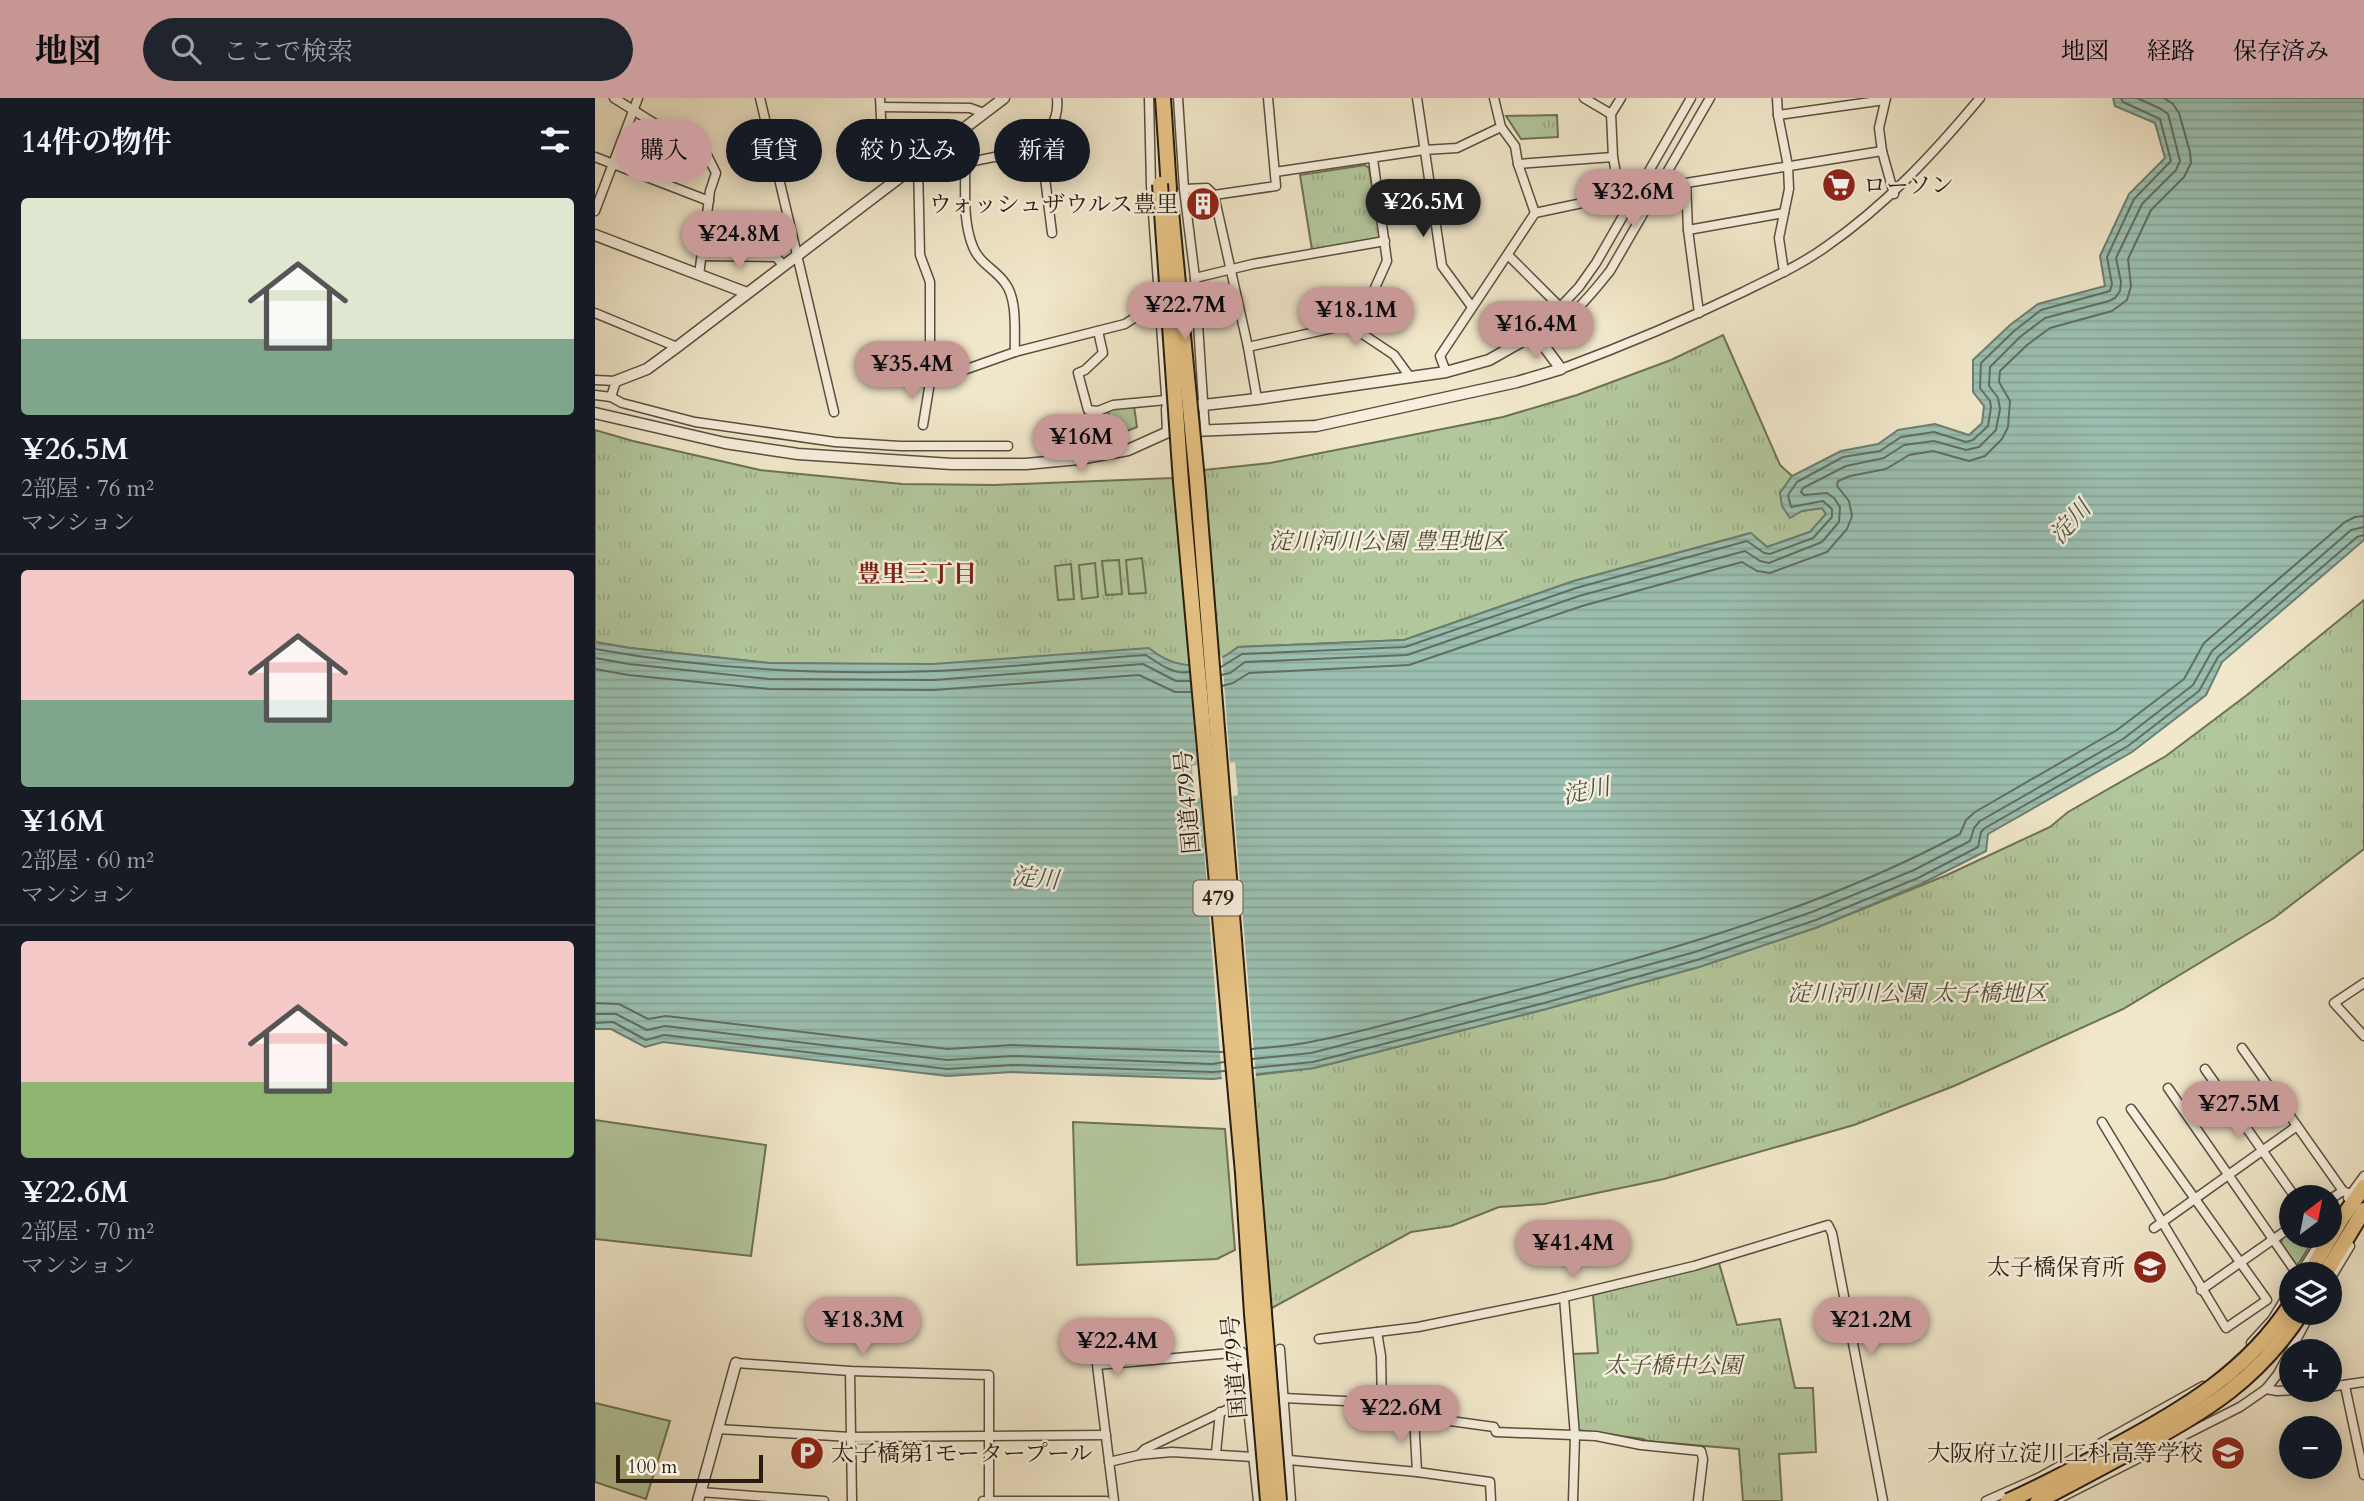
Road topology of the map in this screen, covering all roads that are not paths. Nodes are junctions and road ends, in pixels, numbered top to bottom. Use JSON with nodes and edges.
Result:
{"nodes":[{"id":1,"x":614,"y":98,"type":"edge"},
{"id":2,"x":638,"y":98,"type":"edge"},
{"id":3,"x":760,"y":98,"type":"edge"},
{"id":4,"x":1004,"y":98,"type":"edge"},
{"id":5,"x":1057,"y":98,"type":"edge"},
{"id":6,"x":1151,"y":98,"type":"edge"},
{"id":7,"x":1163,"y":98,"type":"edge"},
{"id":8,"x":1178,"y":98,"type":"edge"},
{"id":9,"x":1268,"y":98,"type":"edge"},
{"id":10,"x":1417,"y":98,"type":"edge"},
{"id":11,"x":1494,"y":98,"type":"edge"},
{"id":12,"x":1584,"y":98,"type":"edge"},
{"id":13,"x":1621,"y":98,"type":"edge"},
{"id":14,"x":1691,"y":98,"type":"edge"},
{"id":15,"x":1710,"y":98,"type":"edge"},
{"id":16,"x":1980,"y":98,"type":"edge"},
{"id":17,"x":1775,"y":99,"type":"edge"},
{"id":18,"x":1885,"y":99,"type":"edge"},
{"id":19,"x":881,"y":103,"type":"edge"},
{"id":20,"x":632,"y":111,"type":"junction"},
{"id":21,"x":984,"y":113,"type":"junction"},
{"id":22,"x":1611,"y":114,"type":"junction"},
{"id":23,"x":1777,"y":115,"type":"junction"},
{"id":24,"x":976,"y":119,"type":"edge"},
{"id":25,"x":1056,"y":119,"type":"edge"},
{"id":26,"x":1501,"y":127,"type":"junction"},
{"id":27,"x":1424,"y":150,"type":"junction"},
{"id":28,"x":1882,"y":151,"type":"junction"},
{"id":29,"x":595,"y":157,"type":"edge"},
{"id":30,"x":1613,"y":158,"type":"junction"},
{"id":31,"x":1373,"y":159,"type":"junction"},
{"id":32,"x":612,"y":164,"type":"junction"},
{"id":33,"x":1518,"y":164,"type":"junction"},
{"id":34,"x":1789,"y":166,"type":"junction"},
{"id":35,"x":1275,"y":172,"type":"junction"},
{"id":36,"x":894,"y":182,"type":"edge"},
{"id":37,"x":919,"y":182,"type":"edge"},
{"id":38,"x":965,"y":182,"type":"edge"},
{"id":39,"x":1045,"y":182,"type":"edge"},
{"id":40,"x":1171,"y":187,"type":"junction"},
{"id":41,"x":1893,"y":194,"type":"junction"},
{"id":42,"x":1214,"y":195,"type":"junction"},
{"id":43,"x":1620,"y":195,"type":"junction"},
{"id":44,"x":709,"y":201,"type":"junction"},
{"id":45,"x":1632,"y":202,"type":"junction"},
{"id":46,"x":1645,"y":210,"type":"junction"},
{"id":47,"x":595,"y":211,"type":"edge"},
{"id":48,"x":1784,"y":213,"type":"junction"},
{"id":49,"x":1535,"y":214,"type":"junction"},
{"id":50,"x":1688,"y":230,"type":"junction"},
{"id":51,"x":1052,"y":233,"type":"dead end"},
{"id":52,"x":595,"y":235,"type":"edge"},
{"id":53,"x":1385,"y":241,"type":"junction"},
{"id":54,"x":703,"y":256,"type":"junction"},
{"id":55,"x":797,"y":256,"type":"junction"},
{"id":56,"x":1509,"y":256,"type":"junction"},
{"id":57,"x":784,"y":266,"type":"junction"},
{"id":58,"x":1230,"y":270,"type":"junction"},
{"id":59,"x":1784,"y":272,"type":"junction"},
{"id":60,"x":699,"y":275,"type":"junction"},
{"id":61,"x":1195,"y":278,"type":"junction"},
{"id":62,"x":747,"y":293,"type":"junction"},
{"id":63,"x":1160,"y":301,"type":"junction"},
{"id":64,"x":1472,"y":307,"type":"junction"},
{"id":65,"x":1561,"y":308,"type":"junction"},
{"id":66,"x":595,"y":313,"type":"edge"},
{"id":67,"x":1699,"y":313,"type":"junction"},
{"id":68,"x":1360,"y":322,"type":"junction"},
{"id":69,"x":1098,"y":331,"type":"junction"},
{"id":70,"x":1535,"y":334,"type":"junction"},
{"id":71,"x":677,"y":347,"type":"junction"},
{"id":72,"x":1248,"y":347,"type":"junction"},
{"id":73,"x":1015,"y":352,"type":"junction"},
{"id":74,"x":1561,"y":369,"type":"junction"},
{"id":75,"x":1446,"y":372,"type":"junction"},
{"id":76,"x":1410,"y":377,"type":"junction"},
{"id":77,"x":595,"y":380,"type":"edge"},
{"id":78,"x":616,"y":381,"type":"junction"},
{"id":79,"x":930,"y":382,"type":"junction"},
{"id":80,"x":595,"y":395,"type":"edge"},
{"id":81,"x":611,"y":397,"type":"junction"},
{"id":82,"x":1257,"y":399,"type":"junction"},
{"id":83,"x":1202,"y":404,"type":"junction"},
{"id":84,"x":1167,"y":405,"type":"junction"},
{"id":85,"x":834,"y":412,"type":"dead end"},
{"id":86,"x":595,"y":413,"type":"edge"},
{"id":87,"x":923,"y":425,"type":"dead end"},
{"id":88,"x":1205,"y":431,"type":"junction"},
{"id":89,"x":1168,"y":432,"type":"junction"},
{"id":90,"x":1008,"y":446,"type":"dead end"},
{"id":91,"x":2364,"y":983,"type":"edge"},
{"id":92,"x":2364,"y":1036,"type":"edge"},
{"id":93,"x":2242,"y":1048,"type":"dead end"},
{"id":94,"x":2205,"y":1069,"type":"dead end"},
{"id":95,"x":2168,"y":1088,"type":"dead end"},
{"id":96,"x":2131,"y":1109,"type":"dead end"},
{"id":97,"x":2102,"y":1122,"type":"dead end"},
{"id":98,"x":2297,"y":1126,"type":"junction"},
{"id":99,"x":2263,"y":1150,"type":"junction"},
{"id":100,"x":2227,"y":1176,"type":"junction"},
{"id":101,"x":2364,"y":1176,"type":"edge"},
{"id":102,"x":2287,"y":1185,"type":"edge"},
{"id":103,"x":2364,"y":1188,"type":"edge"},
{"id":104,"x":2346,"y":1193,"type":"junction"},
{"id":105,"x":2342,"y":1195,"type":"edge"},
{"id":106,"x":2195,"y":1199,"type":"junction"},
{"id":107,"x":2342,"y":1201,"type":"edge"},
{"id":108,"x":2364,"y":1210,"type":"edge"},
{"id":109,"x":2163,"y":1221,"type":"junction"},
{"id":110,"x":2364,"y":1223,"type":"edge"},
{"id":111,"x":2154,"y":1228,"type":"dead end"},
{"id":112,"x":2279,"y":1235,"type":"edge"},
{"id":113,"x":2275,"y":1238,"type":"junction"},
{"id":114,"x":2315,"y":1248,"type":"edge"},
{"id":115,"x":2241,"y":1262,"type":"junction"},
{"id":116,"x":2291,"y":1262,"type":"edge"},
{"id":117,"x":2304,"y":1262,"type":"edge"},
{"id":118,"x":2316,"y":1262,"type":"edge"},
{"id":119,"x":2332,"y":1262,"type":"edge"},
{"id":120,"x":2341,"y":1262,"type":"edge"},
{"id":121,"x":2201,"y":1290,"type":"junction"},
{"id":122,"x":1564,"y":1297,"type":"junction"},
{"id":123,"x":2279,"y":1308,"type":"edge"},
{"id":124,"x":2279,"y":1320,"type":"edge"},
{"id":125,"x":2293,"y":1325,"type":"edge"},
{"id":126,"x":2304,"y":1325,"type":"edge"},
{"id":127,"x":1377,"y":1332,"type":"junction"},
{"id":128,"x":1319,"y":1339,"type":"dead end"},
{"id":129,"x":1280,"y":1349,"type":"dead end"},
{"id":130,"x":736,"y":1363,"type":"joint"},
{"id":131,"x":850,"y":1371,"type":"junction"},
{"id":132,"x":2364,"y":1382,"type":"edge"},
{"id":133,"x":2342,"y":1386,"type":"edge"},
{"id":134,"x":2345,"y":1386,"type":"junction"},
{"id":135,"x":2266,"y":1389,"type":"junction"},
{"id":136,"x":2279,"y":1391,"type":"edge"},
{"id":137,"x":1284,"y":1398,"type":"junction"},
{"id":138,"x":1247,"y":1400,"type":"junction"},
{"id":139,"x":1382,"y":1408,"type":"junction"},
{"id":140,"x":1220,"y":1412,"type":"junction"},
{"id":141,"x":1414,"y":1416,"type":"junction"},
{"id":142,"x":718,"y":1429,"type":"junction"},
{"id":143,"x":1105,"y":1435,"type":"junction"},
{"id":144,"x":988,"y":1436,"type":"junction"},
{"id":145,"x":1575,"y":1436,"type":"junction"},
{"id":146,"x":851,"y":1437,"type":"junction"},
{"id":147,"x":1216,"y":1453,"type":"junction"},
{"id":148,"x":1139,"y":1455,"type":"junction"},
{"id":149,"x":1253,"y":1457,"type":"junction"},
{"id":150,"x":1289,"y":1460,"type":"junction"},
{"id":151,"x":1109,"y":1462,"type":"junction"},
{"id":152,"x":1417,"y":1472,"type":"junction"},
{"id":153,"x":2364,"y":1475,"type":"edge"},
{"id":154,"x":2040,"y":1477,"type":"junction"},
{"id":155,"x":699,"y":1497,"type":"edge"},
{"id":156,"x":824,"y":1501,"type":"edge"},
{"id":157,"x":852,"y":1501,"type":"edge"},
{"id":158,"x":983,"y":1501,"type":"edge"},
{"id":159,"x":989,"y":1501,"type":"edge"},
{"id":160,"x":1106,"y":1501,"type":"edge"},
{"id":161,"x":1114,"y":1501,"type":"edge"},
{"id":162,"x":1258,"y":1501,"type":"edge"},
{"id":163,"x":1268,"y":1501,"type":"edge"},
{"id":164,"x":1279,"y":1501,"type":"edge"},
{"id":165,"x":1291,"y":1501,"type":"edge"},
{"id":166,"x":1491,"y":1501,"type":"edge"},
{"id":167,"x":1573,"y":1501,"type":"edge"},
{"id":168,"x":1698,"y":1501,"type":"edge"},
{"id":169,"x":1883,"y":1501,"type":"edge"},
{"id":170,"x":1986,"y":1501,"type":"edge"},
{"id":171,"x":2008,"y":1501,"type":"edge"},
{"id":172,"x":2038,"y":1501,"type":"edge"},
{"id":173,"x":2044,"y":1501,"type":"edge"},
{"id":174,"x":2053,"y":1501,"type":"edge"}],
"edges":[{"from":1,"to":20,"type":"street"},
{"from":2,"to":20,"type":"street"},
{"from":3,"to":55,"type":"street"},
{"from":4,"to":21,"type":"street"},
{"from":5,"to":25,"type":"street"},
{"from":6,"to":40,"type":"highway","name":"国道479号","number":"479"},
{"from":6,"to":63,"type":"street"},
{"from":7,"to":40,"type":"highway","number":"479"},
{"from":8,"to":40,"type":"street"},
{"from":9,"to":35,"type":"street"},
{"from":10,"to":27,"type":"street"},
{"from":11,"to":26,"type":"street"},
{"from":12,"to":22,"type":"street"},
{"from":13,"to":22,"type":"street"},
{"from":14,"to":45,"type":"street"},
{"from":15,"to":46,"type":"street"},
{"from":16,"to":41,"type":"street"},
{"from":17,"to":23,"type":"street"},
{"from":18,"to":23,"type":"street"},
{"from":18,"to":28,"type":"street"},
{"from":19,"to":21,"type":"street"},
{"from":20,"to":32,"type":"street"},
{"from":20,"to":44,"type":"street"},
{"from":21,"to":24,"type":"street"},
{"from":22,"to":30,"type":"street"},
{"from":23,"to":34,"type":"street"},
{"from":26,"to":27,"type":"street"},
{"from":26,"to":33,"type":"street"},
{"from":27,"to":31,"type":"street"},
{"from":27,"to":64,"type":"street"},
{"from":28,"to":34,"type":"street"},
{"from":28,"to":41,"type":"street"},
{"from":29,"to":32,"type":"street"},
{"from":30,"to":33,"type":"street"},
{"from":30,"to":43,"type":"street"},
{"from":31,"to":35,"type":"street"},
{"from":31,"to":53,"type":"street"},
{"from":32,"to":44,"type":"street"},
{"from":32,"to":47,"type":"street"},
{"from":33,"to":49,"type":"street"},
{"from":34,"to":48,"type":"street"},
{"from":34,"to":50,"type":"street"},
{"from":35,"to":42,"type":"street"},
{"from":36,"to":55,"type":"street"},
{"from":37,"to":79,"type":"street"},
{"from":38,"to":73,"type":"street"},
{"from":39,"to":51,"type":"street"},
{"from":40,"to":42,"type":"street"},
{"from":40,"to":61,"type":"street"},
{"from":40,"to":163,"type":"highway","name":"国道479号","number":"479","bridge":true},
{"from":40,"to":164,"type":"highway","name":"国道479号","number":"479","bridge":true},
{"from":41,"to":59,"type":"street"},
{"from":42,"to":58,"type":"street"},
{"from":43,"to":45,"type":"street"},
{"from":43,"to":49,"type":"street"},
{"from":44,"to":54,"type":"street"},
{"from":45,"to":46,"type":"street"},
{"from":45,"to":65,"type":"street"},
{"from":46,"to":70,"type":"street"},
{"from":48,"to":50,"type":"street"},
{"from":48,"to":59,"type":"street"},
{"from":49,"to":56,"type":"street"},
{"from":50,"to":67,"type":"street"},
{"from":52,"to":60,"type":"street"},
{"from":53,"to":58,"type":"street"},
{"from":53,"to":68,"type":"street"},
{"from":54,"to":57,"type":"street"},
{"from":54,"to":60,"type":"street"},
{"from":55,"to":57,"type":"street"},
{"from":55,"to":85,"type":"street"},
{"from":56,"to":64,"type":"street"},
{"from":56,"to":65,"type":"street"},
{"from":57,"to":62,"type":"street"},
{"from":58,"to":61,"type":"street"},
{"from":58,"to":72,"type":"street"},
{"from":59,"to":67,"type":"street"},
{"from":60,"to":62,"type":"street"},
{"from":61,"to":83,"type":"street"},
{"from":62,"to":71,"type":"street"},
{"from":63,"to":69,"type":"street"},
{"from":63,"to":84,"type":"street"},
{"from":64,"to":75,"type":"street"},
{"from":65,"to":70,"type":"street"},
{"from":66,"to":71,"type":"street"},
{"from":67,"to":74,"type":"street"},
{"from":68,"to":72,"type":"street"},
{"from":68,"to":76,"type":"street"},
{"from":69,"to":73,"type":"street"},
{"from":69,"to":84,"type":"street"},
{"from":70,"to":74,"type":"street"},
{"from":70,"to":75,"type":"street"},
{"from":71,"to":78,"type":"street"},
{"from":72,"to":82,"type":"street"},
{"from":73,"to":79,"type":"street"},
{"from":74,"to":88,"type":"street"},
{"from":75,"to":76,"type":"street"},
{"from":76,"to":82,"type":"street"},
{"from":77,"to":78,"type":"street"},
{"from":78,"to":81,"type":"street"},
{"from":79,"to":87,"type":"street"},
{"from":80,"to":81,"type":"street"},
{"from":81,"to":90,"type":"street"},
{"from":82,"to":83,"type":"street"},
{"from":83,"to":84,"type":"street"},
{"from":83,"to":88,"type":"street"},
{"from":84,"to":89,"type":"street"},
{"from":86,"to":89,"type":"street"},
{"from":88,"to":89,"type":"street"},
{"from":91,"to":92,"type":"street"},
{"from":93,"to":98,"type":"street"},
{"from":94,"to":99,"type":"street"},
{"from":95,"to":100,"type":"street"},
{"from":96,"to":106,"type":"street"},
{"from":97,"to":109,"type":"street"},
{"from":98,"to":99,"type":"street"},
{"from":98,"to":104,"type":"street"},
{"from":99,"to":100,"type":"street"},
{"from":99,"to":102,"type":"street"},
{"from":100,"to":106,"type":"street"},
{"from":100,"to":113,"type":"street"},
{"from":101,"to":104,"type":"street"},
{"from":103,"to":118,"type":"highway"},
{"from":104,"to":105,"type":"street"},
{"from":104,"to":107,"type":"street"},
{"from":106,"to":109,"type":"street"},
{"from":106,"to":115,"type":"street"},
{"from":108,"to":119,"type":"highway"},
{"from":109,"to":111,"type":"street"},
{"from":109,"to":121,"type":"street"},
{"from":110,"to":120,"type":"street"},
{"from":112,"to":113,"type":"street"},
{"from":113,"to":115,"type":"street"},
{"from":113,"to":116,"type":"street"},
{"from":114,"to":117,"type":"street"},
{"from":115,"to":121,"type":"street"},
{"from":115,"to":121,"type":"street"},
{"from":122,"to":127,"type":"street"},
{"from":122,"to":145,"type":"street"},
{"from":122,"to":169,"type":"street"},
{"from":123,"to":154,"type":"street"},
{"from":124,"to":171,"type":"highway","bridge":true},
{"from":125,"to":172,"type":"highway","bridge":true},
{"from":126,"to":135,"type":"street"},
{"from":127,"to":128,"type":"street"},
{"from":127,"to":139,"type":"street"},
{"from":129,"to":137,"type":"street"},
{"from":130,"to":131,"type":"street"},
{"from":130,"to":142,"type":"street"},
{"from":131,"to":144,"type":"street"},
{"from":131,"to":146,"type":"street"},
{"from":132,"to":134,"type":"street"},
{"from":133,"to":134,"type":"street"},
{"from":134,"to":153,"type":"street"},
{"from":135,"to":136,"type":"street"},
{"from":135,"to":174,"type":"street"},
{"from":137,"to":139,"type":"street"},
{"from":137,"to":150,"type":"street"},
{"from":138,"to":140,"type":"street"},
{"from":138,"to":143,"type":"street"},
{"from":138,"to":149,"type":"street"},
{"from":139,"to":141,"type":"street"},
{"from":140,"to":147,"type":"street"},
{"from":140,"to":148,"type":"street"},
{"from":141,"to":145,"type":"street"},
{"from":141,"to":152,"type":"street"},
{"from":142,"to":146,"type":"street"},
{"from":142,"to":155,"type":"street"},
{"from":143,"to":144,"type":"street"},
{"from":143,"to":151,"type":"street"},
{"from":144,"to":146,"type":"street"},
{"from":144,"to":159,"type":"street"},
{"from":145,"to":167,"type":"street"},
{"from":145,"to":168,"type":"street"},
{"from":146,"to":157,"type":"street"},
{"from":147,"to":148,"type":"street"},
{"from":147,"to":149,"type":"street"},
{"from":148,"to":151,"type":"street"},
{"from":149,"to":162,"type":"street"},
{"from":150,"to":152,"type":"street"},
{"from":150,"to":165,"type":"street"},
{"from":151,"to":161,"type":"street"},
{"from":152,"to":166,"type":"street"},
{"from":154,"to":170,"type":"street"},
{"from":154,"to":173,"type":"street"},
{"from":155,"to":156,"type":"street"},
{"from":158,"to":159,"type":"street"},
{"from":159,"to":160,"type":"street"}]}
